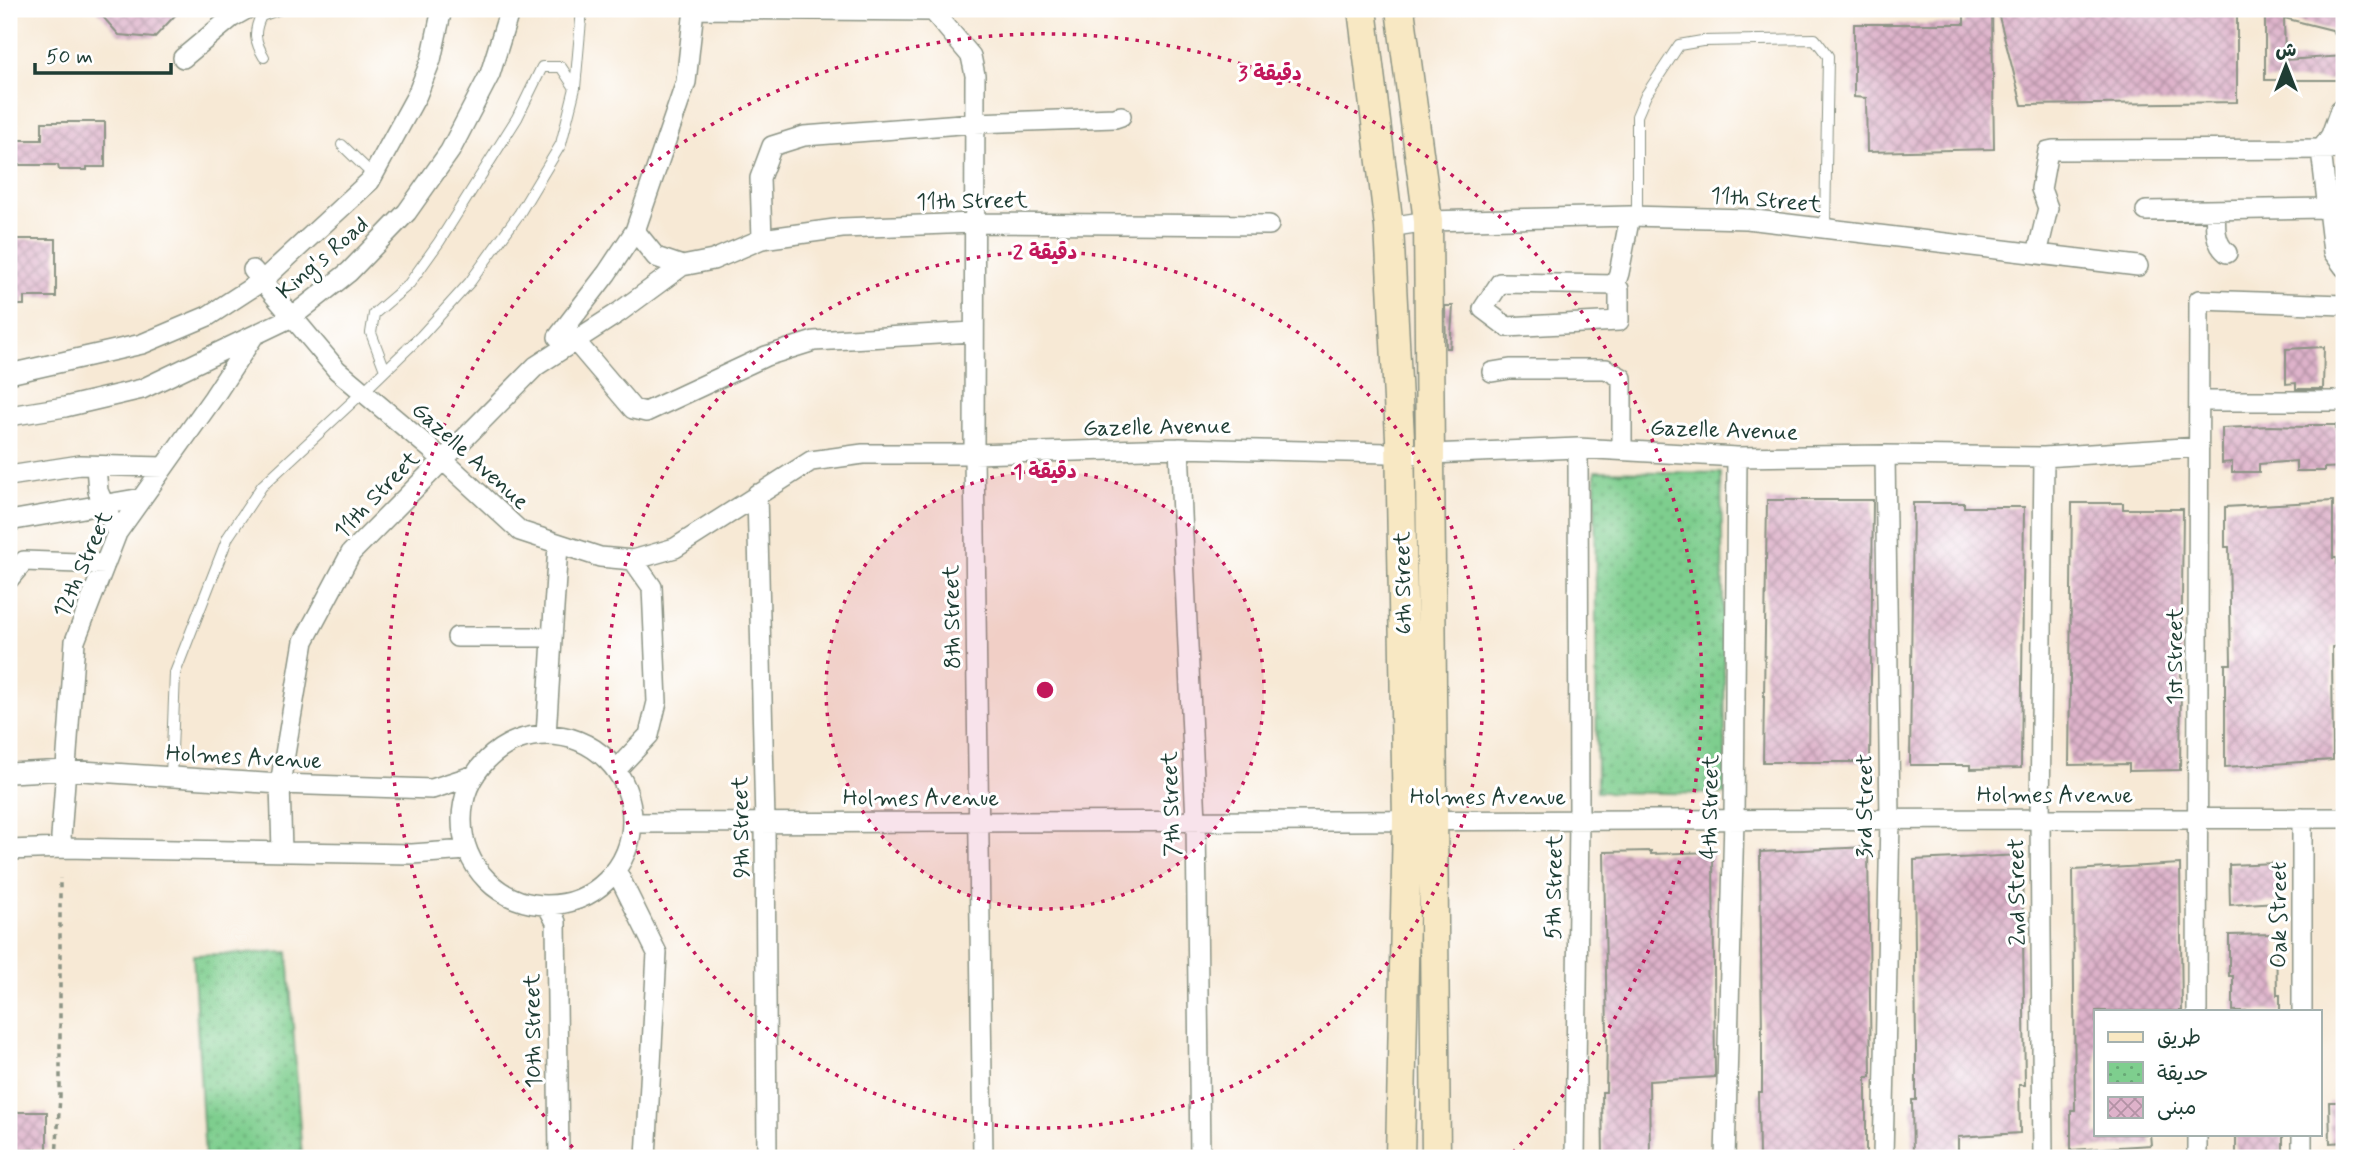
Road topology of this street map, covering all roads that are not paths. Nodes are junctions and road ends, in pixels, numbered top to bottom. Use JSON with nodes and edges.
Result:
{"nodes":[{"id":1,"x":247,"y":9,"type":"edge"},
{"id":2,"x":280,"y":9,"type":"edge"},
{"id":3,"x":442,"y":9,"type":"edge"},
{"id":4,"x":510,"y":9,"type":"edge"},
{"id":5,"x":582,"y":9,"type":"edge"},
{"id":6,"x":694,"y":9,"type":"edge"},
{"id":7,"x":1362,"y":9,"type":"edge"},
{"id":8,"x":1400,"y":9,"type":"edge"},
{"id":9,"x":264,"y":57,"type":"dead end"},
{"id":10,"x":191,"y":59,"type":"dead end"},
{"id":11,"x":575,"y":88,"type":"junction"},
{"id":12,"x":2344,"y":109,"type":"edge"},
{"id":13,"x":1121,"y":116,"type":"dead end"},
{"id":14,"x":974,"y":123,"type":"junction"},
{"id":15,"x":342,"y":145,"type":"dead end"},
{"id":16,"x":2344,"y":149,"type":"edge"},
{"id":17,"x":2321,"y":150,"type":"junction"},
{"id":18,"x":373,"y":174,"type":"junction"},
{"id":19,"x":2327,"y":208,"type":"junction"},
{"id":20,"x":2216,"y":210,"type":"junction"},
{"id":21,"x":2147,"y":211,"type":"dead end"},
{"id":22,"x":1633,"y":216,"type":"junction"},
{"id":23,"x":1428,"y":221,"type":"junction"},
{"id":24,"x":973,"y":223,"type":"junction"},
{"id":25,"x":1269,"y":225,"type":"dead end"},
{"id":26,"x":1389,"y":227,"type":"junction"},
{"id":27,"x":1825,"y":228,"type":"junction"},
{"id":28,"x":635,"y":231,"type":"junction"},
{"id":29,"x":762,"y":239,"type":"junction"},
{"id":30,"x":2227,"y":253,"type":"dead end"},
{"id":31,"x":2037,"y":254,"type":"junction"},
{"id":32,"x":682,"y":266,"type":"junction"},
{"id":33,"x":2138,"y":266,"type":"dead end"},
{"id":34,"x":2344,"y":267,"type":"edge"},
{"id":35,"x":257,"y":276,"type":"junction"},
{"id":36,"x":1615,"y":285,"type":"junction"},
{"id":37,"x":2344,"y":305,"type":"edge"},
{"id":38,"x":292,"y":317,"type":"junction"},
{"id":39,"x":973,"y":332,"type":"junction"},
{"id":40,"x":569,"y":335,"type":"junction"},
{"id":41,"x":253,"y":337,"type":"junction"},
{"id":42,"x":385,"y":370,"type":"junction"},
{"id":43,"x":1492,"y":372,"type":"dead end"},
{"id":44,"x":9,"y":374,"type":"edge"},
{"id":45,"x":363,"y":392,"type":"junction"},
{"id":46,"x":2200,"y":401,"type":"junction"},
{"id":47,"x":2344,"y":401,"type":"edge"},
{"id":48,"x":9,"y":415,"type":"edge"},
{"id":49,"x":2200,"y":447,"type":"junction"},
{"id":50,"x":1179,"y":448,"type":"junction"},
{"id":51,"x":1578,"y":448,"type":"junction"},
{"id":52,"x":1622,"y":450,"type":"junction"},
{"id":53,"x":974,"y":454,"type":"junction"},
{"id":54,"x":1400,"y":454,"type":"junction"},
{"id":55,"x":1430,"y":454,"type":"junction"},
{"id":56,"x":1885,"y":455,"type":"junction"},
{"id":57,"x":1737,"y":457,"type":"junction"},
{"id":58,"x":2044,"y":457,"type":"junction"},
{"id":59,"x":443,"y":460,"type":"junction"},
{"id":60,"x":96,"y":466,"type":"junction"},
{"id":61,"x":164,"y":467,"type":"junction"},
{"id":62,"x":9,"y":476,"type":"edge"},
{"id":63,"x":757,"y":494,"type":"junction"},
{"id":64,"x":142,"y":498,"type":"junction"},
{"id":65,"x":104,"y":504,"type":"junction"},
{"id":66,"x":9,"y":521,"type":"edge"},
{"id":67,"x":117,"y":533,"type":"junction"},
{"id":68,"x":558,"y":545,"type":"junction"},
{"id":69,"x":633,"y":559,"type":"junction"},
{"id":70,"x":105,"y":564,"type":"junction"},
{"id":71,"x":9,"y":579,"type":"edge"},
{"id":72,"x":457,"y":638,"type":"dead end"},
{"id":73,"x":552,"y":638,"type":"junction"},
{"id":74,"x":546,"y":735,"type":"junction"},
{"id":75,"x":66,"y":770,"type":"junction"},
{"id":76,"x":616,"y":770,"type":"junction"},
{"id":77,"x":9,"y":773,"type":"edge"},
{"id":78,"x":475,"y":775,"type":"junction"},
{"id":79,"x":171,"y":777,"type":"junction"},
{"id":80,"x":280,"y":784,"type":"junction"},
{"id":81,"x":2040,"y":818,"type":"junction"},
{"id":82,"x":2198,"y":818,"type":"junction"},
{"id":83,"x":2302,"y":818,"type":"junction"},
{"id":84,"x":2344,"y":818,"type":"edge"},
{"id":85,"x":1734,"y":819,"type":"junction"},
{"id":86,"x":1890,"y":819,"type":"junction"},
{"id":87,"x":1420,"y":820,"type":"junction"},
{"id":88,"x":1579,"y":820,"type":"junction"},
{"id":89,"x":979,"y":821,"type":"junction"},
{"id":90,"x":1196,"y":821,"type":"junction"},
{"id":91,"x":765,"y":822,"type":"junction"},
{"id":92,"x":632,"y":823,"type":"junction"},
{"id":93,"x":63,"y":848,"type":"junction"},
{"id":94,"x":9,"y":850,"type":"edge"},
{"id":95,"x":282,"y":850,"type":"junction"},
{"id":96,"x":467,"y":850,"type":"junction"},
{"id":97,"x":616,"y":870,"type":"junction"},
{"id":98,"x":547,"y":905,"type":"junction"},
{"id":99,"x":2197,"y":1010,"type":"edge"},
{"id":100,"x":2302,"y":1010,"type":"edge"},
{"id":101,"x":2197,"y":1136,"type":"edge"},
{"id":102,"x":2302,"y":1136,"type":"edge"},
{"id":103,"x":559,"y":1158,"type":"edge"},
{"id":104,"x":646,"y":1158,"type":"edge"},
{"id":105,"x":767,"y":1158,"type":"edge"},
{"id":106,"x":983,"y":1158,"type":"edge"},
{"id":107,"x":1200,"y":1158,"type":"edge"},
{"id":108,"x":1400,"y":1158,"type":"edge"},
{"id":109,"x":1436,"y":1158,"type":"edge"},
{"id":110,"x":1575,"y":1158,"type":"edge"},
{"id":111,"x":1726,"y":1158,"type":"edge"},
{"id":112,"x":1884,"y":1158,"type":"edge"},
{"id":113,"x":2043,"y":1158,"type":"edge"},
{"id":114,"x":2197,"y":1158,"type":"edge"},
{"id":115,"x":2302,"y":1158,"type":"edge"}],
"edges":[{"from":1,"to":10,"type":"street"},
{"from":2,"to":9,"type":"lane"},
{"from":3,"to":18,"type":"street","name":"King's Road"},
{"from":4,"to":38,"type":"street","name":"King's Road"},
{"from":5,"to":11,"type":"lane"},
{"from":6,"to":14,"type":"street","name":"8th Street"},
{"from":6,"to":28,"type":"street","name":"11th Street"},
{"from":7,"to":26,"type":"main road","name":"6th Street"},
{"from":8,"to":23,"type":"main road","name":"6th Street"},
{"from":11,"to":42,"type":"lane"},
{"from":11,"to":42,"type":"lane"},
{"from":12,"to":17,"type":"street"},
{"from":13,"to":14,"type":"street"},
{"from":14,"to":24,"type":"street","name":"8th Street"},
{"from":14,"to":29,"type":"street"},
{"from":15,"to":18,"type":"lane"},
{"from":16,"to":17,"type":"street"},
{"from":17,"to":19,"type":"street"},
{"from":17,"to":31,"type":"street"},
{"from":18,"to":35,"type":"street","name":"King's Road"},
{"from":19,"to":20,"type":"street"},
{"from":19,"to":34,"type":"street"},
{"from":20,"to":21,"type":"street"},
{"from":20,"to":30,"type":"street"},
{"from":22,"to":23,"type":"street","name":"11th Street"},
{"from":22,"to":27,"type":"street","name":"11th Street"},
{"from":22,"to":27,"type":"lane"},
{"from":22,"to":36,"type":"street"},
{"from":23,"to":26,"type":"street","name":"11th Street"},
{"from":23,"to":55,"type":"main road","name":"6th Street"},
{"from":24,"to":25,"type":"street","name":"11th Street"},
{"from":24,"to":29,"type":"street","name":"11th Street"},
{"from":24,"to":39,"type":"street","name":"8th Street"},
{"from":26,"to":54,"type":"main road","name":"6th Street"},
{"from":27,"to":31,"type":"street","name":"11th Street"},
{"from":28,"to":32,"type":"street"},
{"from":28,"to":40,"type":"street","name":"11th Street"},
{"from":29,"to":32,"type":"street","name":"11th Street"},
{"from":31,"to":33,"type":"street","name":"11th Street"},
{"from":32,"to":40,"type":"street","name":"11th Street"},
{"from":35,"to":38,"type":"street","name":"Gazelle Avenue"},
{"from":35,"to":44,"type":"street","name":"King's Road"},
{"from":36,"to":36,"type":"street"},
{"from":37,"to":46,"type":"street","name":"1st Street"},
{"from":38,"to":41,"type":"street","name":"King's Road"},
{"from":38,"to":45,"type":"street","name":"Gazelle Avenue"},
{"from":39,"to":40,"type":"street"},
{"from":39,"to":53,"type":"street","name":"8th Street"},
{"from":40,"to":59,"type":"street","name":"11th Street"},
{"from":41,"to":48,"type":"street","name":"King's Road"},
{"from":41,"to":61,"type":"street","name":"12th Street"},
{"from":42,"to":45,"type":"lane"},
{"from":43,"to":52,"type":"street"},
{"from":45,"to":59,"type":"street","name":"Gazelle Avenue"},
{"from":45,"to":79,"type":"lane"},
{"from":46,"to":47,"type":"street"},
{"from":46,"to":49,"type":"street","name":"1st Street"},
{"from":49,"to":58,"type":"street","name":"Gazelle Avenue"},
{"from":49,"to":82,"type":"street","name":"1st Street"},
{"from":50,"to":53,"type":"street","name":"Gazelle Avenue"},
{"from":50,"to":54,"type":"street","name":"Gazelle Avenue"},
{"from":50,"to":90,"type":"street","name":"7th Street"},
{"from":51,"to":52,"type":"street","name":"Gazelle Avenue"},
{"from":51,"to":55,"type":"street","name":"Gazelle Avenue"},
{"from":51,"to":88,"type":"street","name":"5th Street"},
{"from":52,"to":57,"type":"street","name":"Gazelle Avenue"},
{"from":53,"to":63,"type":"street","name":"Gazelle Avenue"},
{"from":53,"to":89,"type":"street","name":"8th Street"},
{"from":54,"to":55,"type":"street","name":"Gazelle Avenue"},
{"from":54,"to":87,"type":"main road","name":"6th Street"},
{"from":55,"to":87,"type":"main road","name":"6th Street"},
{"from":56,"to":57,"type":"street","name":"Gazelle Avenue"},
{"from":56,"to":58,"type":"street","name":"Gazelle Avenue"},
{"from":56,"to":86,"type":"street","name":"3rd Street"},
{"from":57,"to":85,"type":"street","name":"4th Street"},
{"from":58,"to":81,"type":"street","name":"2nd Street"},
{"from":59,"to":68,"type":"street","name":"Gazelle Avenue"},
{"from":59,"to":80,"type":"street","name":"11th Street"},
{"from":60,"to":61,"type":"street"},
{"from":60,"to":62,"type":"street"},
{"from":60,"to":65,"type":"street"},
{"from":61,"to":64,"type":"street","name":"12th Street"},
{"from":63,"to":69,"type":"street","name":"Gazelle Avenue"},
{"from":63,"to":91,"type":"street","name":"9th Street"},
{"from":64,"to":65,"type":"street"},
{"from":64,"to":67,"type":"street","name":"12th Street"},
{"from":65,"to":66,"type":"street"},
{"from":65,"to":67,"type":"street"},
{"from":67,"to":70,"type":"street","name":"12th Street"},
{"from":68,"to":69,"type":"street","name":"Gazelle Avenue"},
{"from":68,"to":73,"type":"street"},
{"from":69,"to":76,"type":"street"},
{"from":70,"to":71,"type":"street"},
{"from":70,"to":75,"type":"street","name":"12th Street"},
{"from":72,"to":73,"type":"street"},
{"from":73,"to":74,"type":"street"},
{"from":74,"to":76,"type":"street"},
{"from":74,"to":78,"type":"street"},
{"from":75,"to":77,"type":"street","name":"Holmes Avenue"},
{"from":75,"to":79,"type":"street","name":"Holmes Avenue"},
{"from":75,"to":93,"type":"street","name":"12th Street"},
{"from":76,"to":92,"type":"street"},
{"from":78,"to":80,"type":"street","name":"Holmes Avenue"},
{"from":78,"to":96,"type":"street"},
{"from":79,"to":80,"type":"street","name":"Holmes Avenue"},
{"from":80,"to":95,"type":"street","name":"11th Street"},
{"from":81,"to":82,"type":"street","name":"Holmes Avenue"},
{"from":81,"to":86,"type":"street","name":"Holmes Avenue"},
{"from":81,"to":113,"type":"street","name":"2nd Street"},
{"from":82,"to":83,"type":"street","name":"Holmes Avenue"},
{"from":82,"to":99,"type":"street","name":"1st Street"},
{"from":83,"to":84,"type":"street","name":"Holmes Avenue"},
{"from":83,"to":100,"type":"street","name":"Oak Street"},
{"from":85,"to":86,"type":"street","name":"Holmes Avenue"},
{"from":85,"to":88,"type":"street","name":"Holmes Avenue"},
{"from":85,"to":111,"type":"street","name":"4th Street"},
{"from":86,"to":112,"type":"street","name":"3rd Street"},
{"from":87,"to":88,"type":"street","name":"Holmes Avenue"},
{"from":87,"to":90,"type":"street","name":"Holmes Avenue"},
{"from":87,"to":108,"type":"main road","name":"6th Street"},
{"from":87,"to":109,"type":"main road","name":"6th Street"},
{"from":88,"to":110,"type":"street","name":"5th Street"},
{"from":89,"to":90,"type":"street","name":"Holmes Avenue"},
{"from":89,"to":91,"type":"street","name":"Holmes Avenue"},
{"from":89,"to":106,"type":"street","name":"8th Street"},
{"from":90,"to":107,"type":"street","name":"7th Street"},
{"from":91,"to":92,"type":"street","name":"Holmes Avenue"},
{"from":91,"to":105,"type":"street","name":"9th Street"},
{"from":92,"to":97,"type":"street"},
{"from":93,"to":94,"type":"street"},
{"from":93,"to":95,"type":"street"},
{"from":95,"to":96,"type":"street"},
{"from":96,"to":98,"type":"street"},
{"from":97,"to":98,"type":"street"},
{"from":97,"to":104,"type":"street"},
{"from":98,"to":103,"type":"street","name":"10th Street"},
{"from":101,"to":114,"type":"street"},
{"from":102,"to":115,"type":"street"}]}
